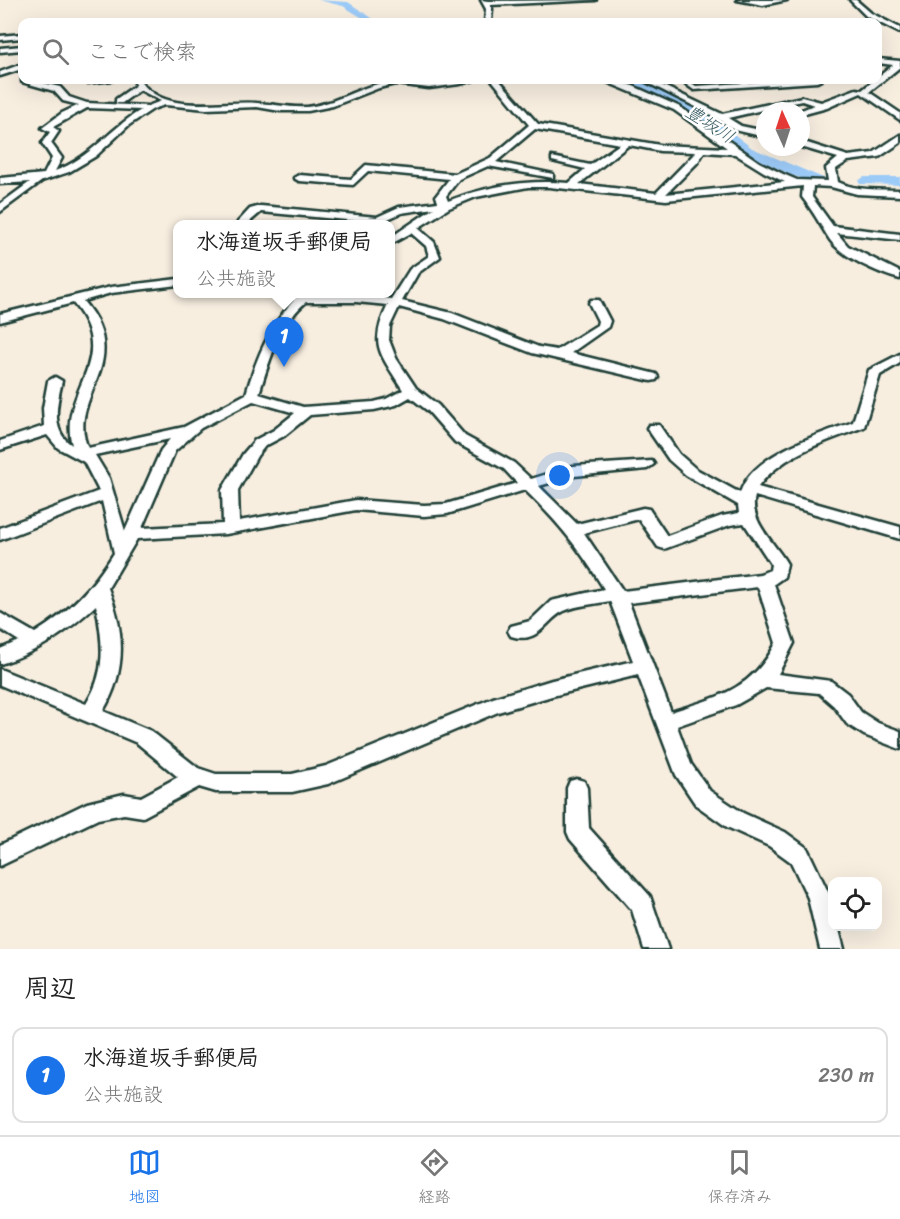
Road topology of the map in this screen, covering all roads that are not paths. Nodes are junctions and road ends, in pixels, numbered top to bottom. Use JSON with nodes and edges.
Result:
{"nodes":[{"id":1,"x":593,"y":0,"type":"edge"},
{"id":2,"x":740,"y":0,"type":"edge"},
{"id":3,"x":745,"y":0,"type":"edge"},
{"id":4,"x":784,"y":0,"type":"edge"},
{"id":5,"x":853,"y":0,"type":"edge"},
{"id":6,"x":485,"y":2,"type":"edge"},
{"id":7,"x":763,"y":3,"type":"junction"},
{"id":8,"x":746,"y":12,"type":"dead end"},
{"id":9,"x":488,"y":18,"type":"edge"},
{"id":10,"x":874,"y":18,"type":"edge"},
{"id":11,"x":882,"y":22,"type":"edge"},
{"id":12,"x":18,"y":30,"type":"edge"},
{"id":13,"x":900,"y":31,"type":"edge"},
{"id":14,"x":18,"y":36,"type":"edge"},
{"id":15,"x":12,"y":37,"type":"junction"},
{"id":16,"x":0,"y":38,"type":"edge"},
{"id":17,"x":18,"y":48,"type":"edge"},
{"id":18,"x":0,"y":50,"type":"edge"},
{"id":19,"x":882,"y":62,"type":"edge"},
{"id":20,"x":898,"y":65,"type":"edge"},
{"id":21,"x":18,"y":68,"type":"edge"},
{"id":22,"x":882,"y":71,"type":"edge"},
{"id":23,"x":0,"y":75,"type":"edge"},
{"id":24,"x":18,"y":78,"type":"edge"},
{"id":25,"x":882,"y":79,"type":"edge"},
{"id":26,"x":40,"y":84,"type":"edge"},
{"id":27,"x":138,"y":84,"type":"edge"},
{"id":28,"x":140,"y":84,"type":"edge"},
{"id":29,"x":383,"y":84,"type":"edge"},
{"id":30,"x":422,"y":84,"type":"edge"},
{"id":31,"x":440,"y":84,"type":"edge"},
{"id":32,"x":499,"y":84,"type":"edge"},
{"id":33,"x":621,"y":84,"type":"edge"},
{"id":34,"x":655,"y":84,"type":"edge"},
{"id":35,"x":680,"y":84,"type":"joint"},
{"id":36,"x":756,"y":84,"type":"edge"},
{"id":37,"x":876,"y":84,"type":"edge"},
{"id":38,"x":659,"y":86,"type":"junction"},
{"id":39,"x":859,"y":92,"type":"dead end"},
{"id":40,"x":119,"y":101,"type":"dead end"},
{"id":41,"x":165,"y":103,"type":"junction"},
{"id":42,"x":86,"y":105,"type":"junction"},
{"id":43,"x":824,"y":106,"type":"junction"},
{"id":44,"x":150,"y":108,"type":"junction"},
{"id":45,"x":810,"y":110,"type":"edge"},
{"id":46,"x":721,"y":117,"type":"junction"},
{"id":47,"x":900,"y":117,"type":"edge"},
{"id":48,"x":533,"y":126,"type":"junction"},
{"id":49,"x":756,"y":129,"type":"edge"},
{"id":50,"x":900,"y":130,"type":"edge"},
{"id":51,"x":749,"y":131,"type":"junction"},
{"id":52,"x":756,"y":132,"type":"edge"},
{"id":53,"x":896,"y":141,"type":"edge"},
{"id":54,"x":627,"y":143,"type":"junction"},
{"id":55,"x":810,"y":147,"type":"edge"},
{"id":56,"x":702,"y":149,"type":"junction"},
{"id":57,"x":739,"y":151,"type":"junction"},
{"id":58,"x":846,"y":158,"type":"junction"},
{"id":59,"x":555,"y":159,"type":"dead end"},
{"id":60,"x":487,"y":163,"type":"junction"},
{"id":61,"x":592,"y":168,"type":"junction"},
{"id":62,"x":550,"y":176,"type":"dead end"},
{"id":63,"x":44,"y":177,"type":"junction"},
{"id":64,"x":456,"y":177,"type":"junction"},
{"id":65,"x":299,"y":178,"type":"dead end"},
{"id":66,"x":832,"y":180,"type":"junction"},
{"id":67,"x":0,"y":181,"type":"edge"},
{"id":68,"x":803,"y":184,"type":"junction"},
{"id":69,"x":570,"y":187,"type":"junction"},
{"id":70,"x":900,"y":193,"type":"edge"},
{"id":71,"x":657,"y":197,"type":"junction"},
{"id":72,"x":445,"y":205,"type":"junction"},
{"id":73,"x":0,"y":209,"type":"edge"},
{"id":74,"x":246,"y":220,"type":"edge"},
{"id":75,"x":379,"y":220,"type":"edge"},
{"id":76,"x":379,"y":220,"type":"edge"},
{"id":77,"x":411,"y":228,"type":"junction"},
{"id":78,"x":828,"y":229,"type":"junction"},
{"id":79,"x":900,"y":237,"type":"edge"},
{"id":80,"x":395,"y":238,"type":"edge"},
{"id":81,"x":900,"y":276,"type":"edge"},
{"id":82,"x":173,"y":282,"type":"edge"},
{"id":83,"x":75,"y":298,"type":"junction"},
{"id":84,"x":304,"y":298,"type":"edge"},
{"id":85,"x":356,"y":298,"type":"edge"},
{"id":86,"x":397,"y":303,"type":"junction"},
{"id":87,"x":595,"y":303,"type":"dead end"},
{"id":88,"x":0,"y":318,"type":"edge"},
{"id":89,"x":559,"y":355,"type":"junction"},
{"id":90,"x":900,"y":358,"type":"edge"},
{"id":91,"x":651,"y":377,"type":"dead end"},
{"id":92,"x":55,"y":381,"type":"dead end"},
{"id":93,"x":411,"y":391,"type":"junction"},
{"id":94,"x":252,"y":396,"type":"junction"},
{"id":95,"x":306,"y":411,"type":"junction"},
{"id":96,"x":654,"y":428,"type":"dead end"},
{"id":97,"x":50,"y":429,"type":"junction"},
{"id":98,"x":186,"y":431,"type":"junction"},
{"id":99,"x":0,"y":446,"type":"edge"},
{"id":100,"x":86,"y":456,"type":"junction"},
{"id":101,"x":647,"y":464,"type":"dead end"},
{"id":102,"x":529,"y":484,"type":"junction"},
{"id":103,"x":105,"y":494,"type":"junction"},
{"id":104,"x":748,"y":504,"type":"junction"},
{"id":105,"x":231,"y":528,"type":"junction"},
{"id":106,"x":574,"y":530,"type":"junction"},
{"id":107,"x":900,"y":533,"type":"edge"},
{"id":108,"x":0,"y":534,"type":"edge"},
{"id":109,"x":131,"y":534,"type":"junction"},
{"id":110,"x":122,"y":553,"type":"junction"},
{"id":111,"x":764,"y":579,"type":"junction"},
{"id":112,"x":101,"y":590,"type":"junction"},
{"id":113,"x":617,"y":595,"type":"junction"},
{"id":114,"x":0,"y":620,"type":"edge"},
{"id":115,"x":517,"y":631,"type":"dead end"},
{"id":116,"x":35,"y":642,"type":"junction"},
{"id":117,"x":0,"y":657,"type":"edge"},
{"id":118,"x":644,"y":666,"type":"junction"},
{"id":119,"x":0,"y":677,"type":"edge"},
{"id":120,"x":761,"y":680,"type":"junction"},
{"id":121,"x":91,"y":714,"type":"junction"},
{"id":122,"x":665,"y":722,"type":"junction"},
{"id":123,"x":900,"y":740,"type":"edge"},
{"id":124,"x":198,"y":777,"type":"junction"},
{"id":125,"x":577,"y":788,"type":"dead end"},
{"id":126,"x":0,"y":856,"type":"edge"},
{"id":127,"x":656,"y":949,"type":"edge"},
{"id":128,"x":832,"y":949,"type":"edge"}],
"edges":[{"from":1,"to":6,"type":"street"},
{"from":2,"to":3,"type":"street"},
{"from":3,"to":7,"type":"street"},
{"from":4,"to":7,"type":"street"},
{"from":5,"to":10,"type":"street"},
{"from":6,"to":9,"type":"street"},
{"from":7,"to":8,"type":"street"},
{"from":11,"to":13,"type":"street"},
{"from":12,"to":15,"type":"street"},
{"from":14,"to":15,"type":"street"},
{"from":15,"to":16,"type":"street"},
{"from":17,"to":18,"type":"street"},
{"from":19,"to":20,"type":"street"},
{"from":20,"to":22,"type":"street"},
{"from":20,"to":25,"type":"street"},
{"from":21,"to":23,"type":"street"},
{"from":23,"to":24,"type":"street"},
{"from":26,"to":42,"type":"street"},
{"from":27,"to":40,"type":"street"},
{"from":28,"to":41,"type":"street"},
{"from":29,"to":41,"type":"street"},
{"from":30,"to":31,"type":"street"},
{"from":32,"to":48,"type":"street"},
{"from":33,"to":57,"type":"street"},
{"from":34,"to":38,"type":"street"},
{"from":35,"to":36,"type":"street"},
{"from":35,"to":38,"type":"street"},
{"from":37,"to":47,"type":"street"},
{"from":38,"to":46,"type":"street"},
{"from":39,"to":43,"type":"street"},
{"from":41,"to":44,"type":"street"},
{"from":42,"to":44,"type":"street"},
{"from":42,"to":63,"type":"street"},
{"from":43,"to":45,"type":"street"},
{"from":43,"to":46,"type":"street"},
{"from":44,"to":63,"type":"street"},
{"from":46,"to":51,"type":"street"},
{"from":48,"to":54,"type":"street"},
{"from":48,"to":60,"type":"street"},
{"from":49,"to":51,"type":"street"},
{"from":50,"to":53,"type":"street"},
{"from":51,"to":52,"type":"street"},
{"from":53,"to":58,"type":"street"},
{"from":54,"to":56,"type":"street"},
{"from":54,"to":61,"type":"street"},
{"from":55,"to":58,"type":"street"},
{"from":56,"to":57,"type":"street"},
{"from":56,"to":71,"type":"street"},
{"from":57,"to":68,"type":"street"},
{"from":58,"to":66,"type":"street"},
{"from":59,"to":61,"type":"street"},
{"from":60,"to":62,"type":"street"},
{"from":60,"to":64,"type":"street"},
{"from":61,"to":69,"type":"street"},
{"from":63,"to":67,"type":"street"},
{"from":63,"to":73,"type":"street"},
{"from":64,"to":65,"type":"street"},
{"from":64,"to":72,"type":"street"},
{"from":66,"to":68,"type":"street"},
{"from":66,"to":70,"type":"street"},
{"from":68,"to":71,"type":"street"},
{"from":68,"to":78,"type":"street"},
{"from":69,"to":71,"type":"street"},
{"from":69,"to":72,"type":"street"},
{"from":72,"to":76,"type":"street"},
{"from":72,"to":77,"type":"street"},
{"from":74,"to":75,"type":"street"},
{"from":77,"to":80,"type":"street"},
{"from":77,"to":86,"type":"street"},
{"from":78,"to":79,"type":"street"},
{"from":78,"to":81,"type":"street"},
{"from":82,"to":83,"type":"street"},
{"from":83,"to":88,"type":"street"},
{"from":83,"to":100,"type":"street"},
{"from":84,"to":94,"type":"street"},
{"from":85,"to":86,"type":"street"},
{"from":86,"to":89,"type":"street"},
{"from":86,"to":93,"type":"street"},
{"from":87,"to":89,"type":"street"},
{"from":89,"to":91,"type":"street"},
{"from":90,"to":104,"type":"street"},
{"from":92,"to":97,"type":"street"},
{"from":93,"to":95,"type":"street"},
{"from":93,"to":102,"type":"street"},
{"from":94,"to":95,"type":"street"},
{"from":94,"to":98,"type":"street"},
{"from":95,"to":105,"type":"street"},
{"from":96,"to":104,"type":"street"},
{"from":97,"to":99,"type":"street"},
{"from":97,"to":100,"type":"street"},
{"from":98,"to":100,"type":"street"},
{"from":98,"to":109,"type":"street"},
{"from":100,"to":103,"type":"street"},
{"from":101,"to":102,"type":"street"},
{"from":102,"to":105,"type":"street"},
{"from":102,"to":106,"type":"street"},
{"from":103,"to":108,"type":"street"},
{"from":103,"to":110,"type":"street"},
{"from":104,"to":106,"type":"street"},
{"from":104,"to":107,"type":"street"},
{"from":104,"to":111,"type":"street"},
{"from":105,"to":109,"type":"street"},
{"from":106,"to":113,"type":"street"},
{"from":109,"to":110,"type":"street"},
{"from":110,"to":112,"type":"street"},
{"from":111,"to":113,"type":"street"},
{"from":111,"to":120,"type":"street"},
{"from":112,"to":116,"type":"street"},
{"from":112,"to":121,"type":"street"},
{"from":113,"to":115,"type":"street"},
{"from":113,"to":118,"type":"street"},
{"from":114,"to":116,"type":"street"},
{"from":116,"to":117,"type":"street"},
{"from":118,"to":122,"type":"street"},
{"from":118,"to":124,"type":"street"},
{"from":119,"to":121,"type":"street"},
{"from":120,"to":122,"type":"street"},
{"from":120,"to":123,"type":"street"},
{"from":121,"to":124,"type":"street"},
{"from":122,"to":128,"type":"street"},
{"from":124,"to":126,"type":"street"},
{"from":125,"to":127,"type":"street"}]}
